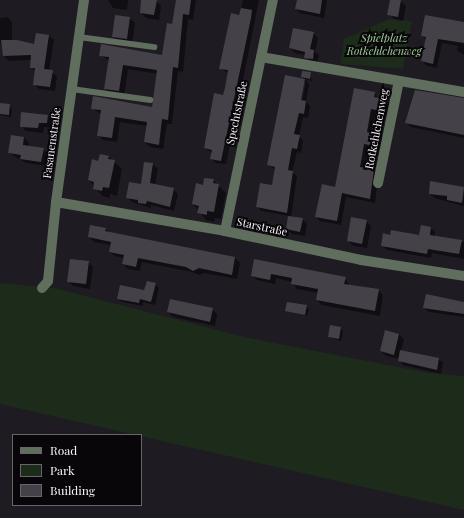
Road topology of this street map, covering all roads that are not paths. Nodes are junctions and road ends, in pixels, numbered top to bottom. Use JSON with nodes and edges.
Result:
{"nodes":[{"id":1,"x":84,"y":0,"type":"edge"},
{"id":2,"x":274,"y":0,"type":"edge"},
{"id":3,"x":79,"y":37,"type":"junction"},
{"id":4,"x":154,"y":47,"type":"dead end"},
{"id":5,"x":261,"y":57,"type":"junction"},
{"id":6,"x":399,"y":81,"type":"junction"},
{"id":7,"x":72,"y":89,"type":"junction"},
{"id":8,"x":464,"y":92,"type":"edge"},
{"id":9,"x":150,"y":100,"type":"dead end"},
{"id":10,"x":378,"y":183,"type":"dead end"},
{"id":11,"x":56,"y":202,"type":"junction"},
{"id":12,"x":225,"y":232,"type":"junction"},
{"id":13,"x":464,"y":276,"type":"edge"},
{"id":14,"x":42,"y":288,"type":"dead end"}],
"edges":[{"from":1,"to":3,"type":"street","name":"Fasanenstraße"},
{"from":2,"to":5,"type":"street","name":"Spechtstraße"},
{"from":3,"to":4,"type":"lane"},
{"from":3,"to":7,"type":"street","name":"Fasanenstraße"},
{"from":5,"to":6,"type":"street","name":"Rotkehlchenweg"},
{"from":5,"to":12,"type":"street","name":"Spechtstraße"},
{"from":6,"to":8,"type":"street","name":"Rotkehlchenweg"},
{"from":6,"to":10,"type":"street","name":"Rotkehlchenweg"},
{"from":7,"to":9,"type":"lane"},
{"from":7,"to":11,"type":"street","name":"Fasanenstraße"},
{"from":11,"to":12,"type":"street","name":"Starstraße"},
{"from":11,"to":14,"type":"street","name":"Fasanenstraße"},
{"from":12,"to":13,"type":"street","name":"Starstraße"}]}
